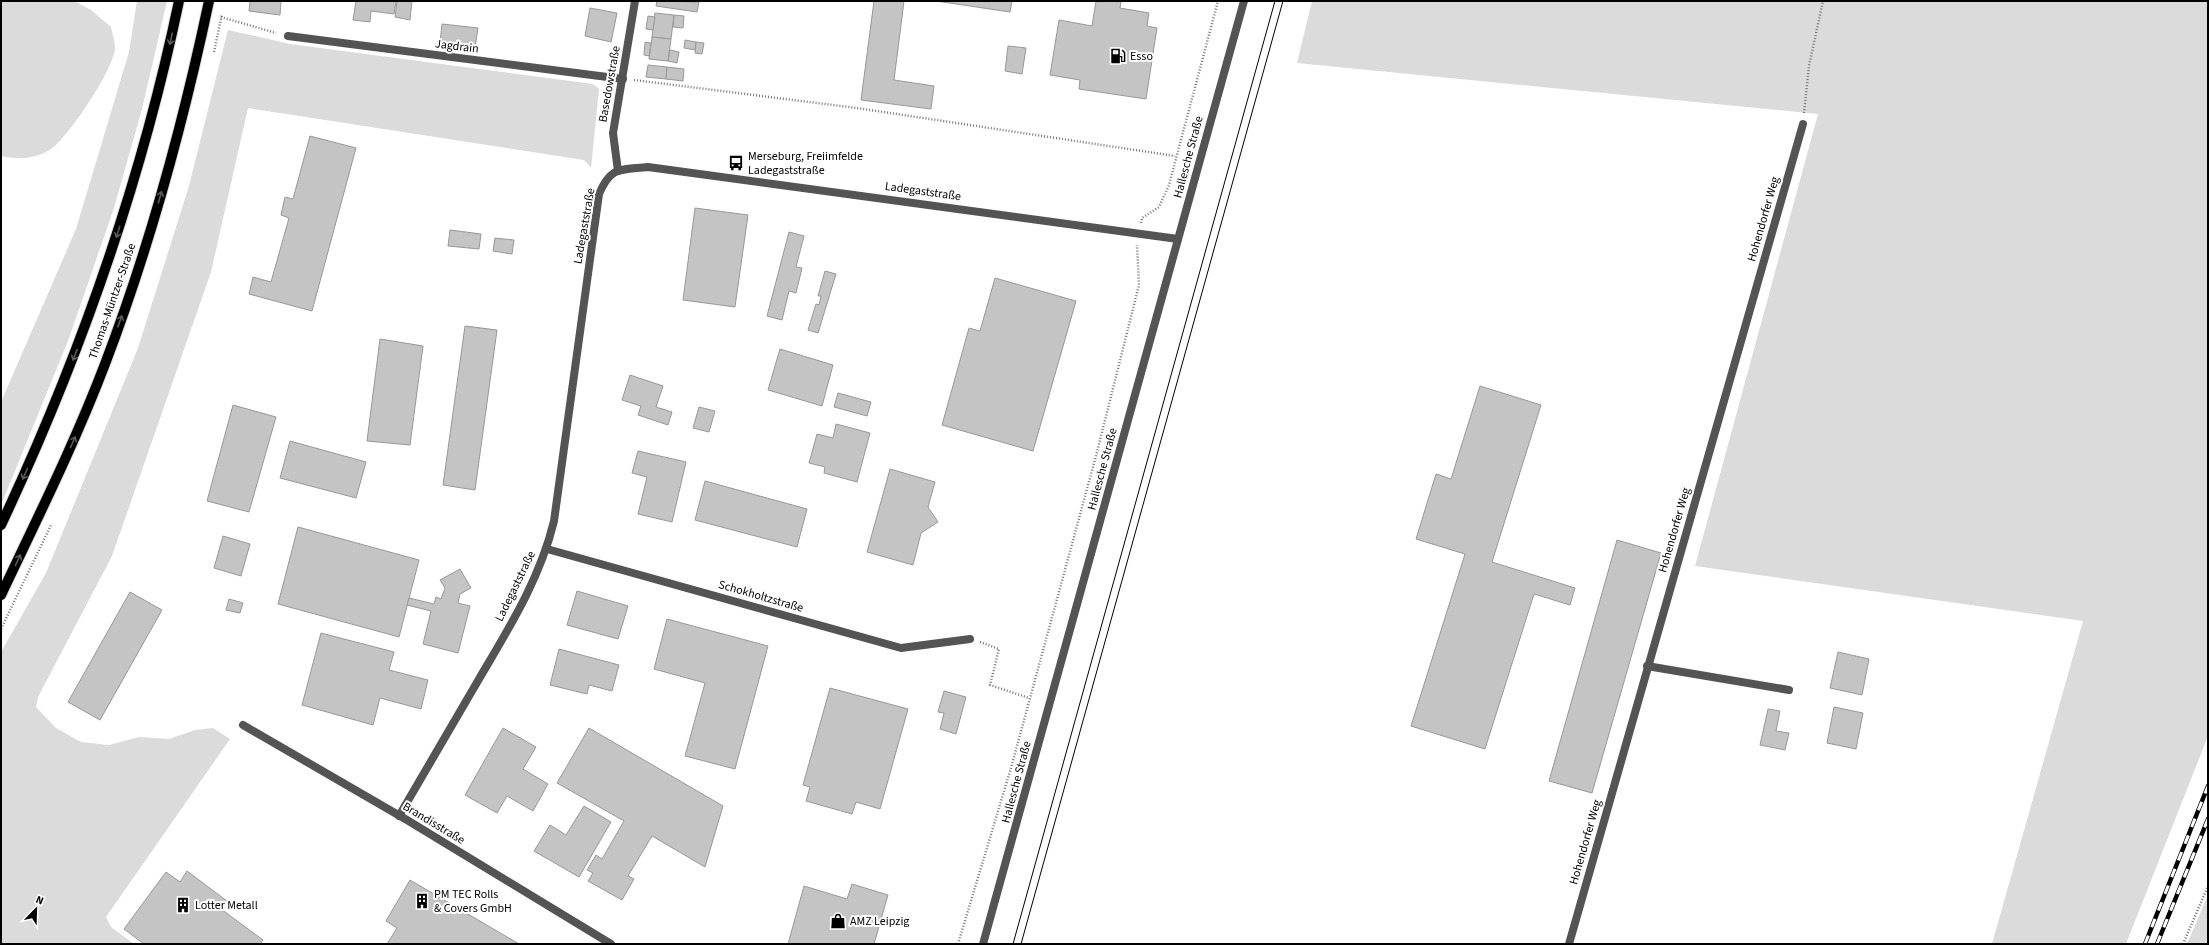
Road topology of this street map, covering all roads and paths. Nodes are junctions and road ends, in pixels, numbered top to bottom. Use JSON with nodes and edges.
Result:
{"nodes":[{"id":1,"x":179,"y":1,"type":"edge"},
{"id":2,"x":210,"y":1,"type":"edge"},
{"id":3,"x":635,"y":1,"type":"edge"},
{"id":4,"x":1218,"y":1,"type":"edge"},
{"id":5,"x":1244,"y":1,"type":"edge"},
{"id":6,"x":1823,"y":1,"type":"edge"},
{"id":7,"x":221,"y":17,"type":"dead end"},
{"id":8,"x":288,"y":36,"type":"joint"},
{"id":9,"x":623,"y":79,"type":"junction"},
{"id":10,"x":1803,"y":124,"type":"joint"},
{"id":11,"x":1176,"y":156,"type":"junction"},
{"id":12,"x":618,"y":171,"type":"junction"},
{"id":13,"x":1138,"y":235,"type":"junction"},
{"id":14,"x":1178,"y":239,"type":"junction"},
{"id":15,"x":1,"y":525,"type":"edge"},
{"id":16,"x":547,"y":548,"type":"junction"},
{"id":17,"x":1,"y":595,"type":"edge"},
{"id":18,"x":970,"y":638,"type":"joint"},
{"id":19,"x":1647,"y":666,"type":"junction"},
{"id":20,"x":1789,"y":690,"type":"dead end"},
{"id":21,"x":1029,"y":698,"type":"junction"},
{"id":22,"x":243,"y":725,"type":"dead end"},
{"id":23,"x":399,"y":816,"type":"junction"},
{"id":24,"x":2208,"y":886,"type":"edge"},
{"id":25,"x":611,"y":944,"type":"edge"},
{"id":26,"x":958,"y":944,"type":"edge"},
{"id":27,"x":983,"y":944,"type":"edge"},
{"id":28,"x":1569,"y":944,"type":"edge"},
{"id":29,"x":2183,"y":944,"type":"edge"}],
"edges":[{"from":1,"to":15,"type":"main road","name":"Thomas-Müntzer-Straße","one_way":true},
{"from":17,"to":2,"type":"main road","name":"Thomas-Müntzer-Straße","one_way":true},
{"from":3,"to":9,"type":"street","name":"Basedowstraße"},
{"from":4,"to":11,"type":"path"},
{"from":5,"to":14,"type":"street","name":"Hallesche Straße"},
{"from":6,"to":10,"type":"path"},
{"from":7,"to":8,"type":"path"},
{"from":8,"to":9,"type":"street","name":"Jagdrain"},
{"from":9,"to":11,"type":"path"},
{"from":9,"to":12,"type":"street","name":"Basedowstraße"},
{"from":10,"to":19,"type":"street","name":"Hohendorfer Weg"},
{"from":11,"to":13,"type":"path"},
{"from":12,"to":13,"type":"street","name":"Ladegaststraße"},
{"from":12,"to":16,"type":"street","name":"Ladegaststraße"},
{"from":13,"to":14,"type":"street","name":"Ladegaststraße"},
{"from":13,"to":21,"type":"path"},
{"from":14,"to":27,"type":"street","name":"Hallesche Straße"},
{"from":16,"to":18,"type":"street","name":"Schokholtzstraße"},
{"from":16,"to":23,"type":"street","name":"Ladegaststraße"},
{"from":18,"to":21,"type":"path"},
{"from":19,"to":20,"type":"street"},
{"from":19,"to":28,"type":"street","name":"Hohendorfer Weg"},
{"from":21,"to":26,"type":"path"},
{"from":22,"to":23,"type":"street","name":"Brandisstraße"},
{"from":23,"to":25,"type":"street","name":"Brandisstraße"},
{"from":24,"to":29,"type":"path"}]}
